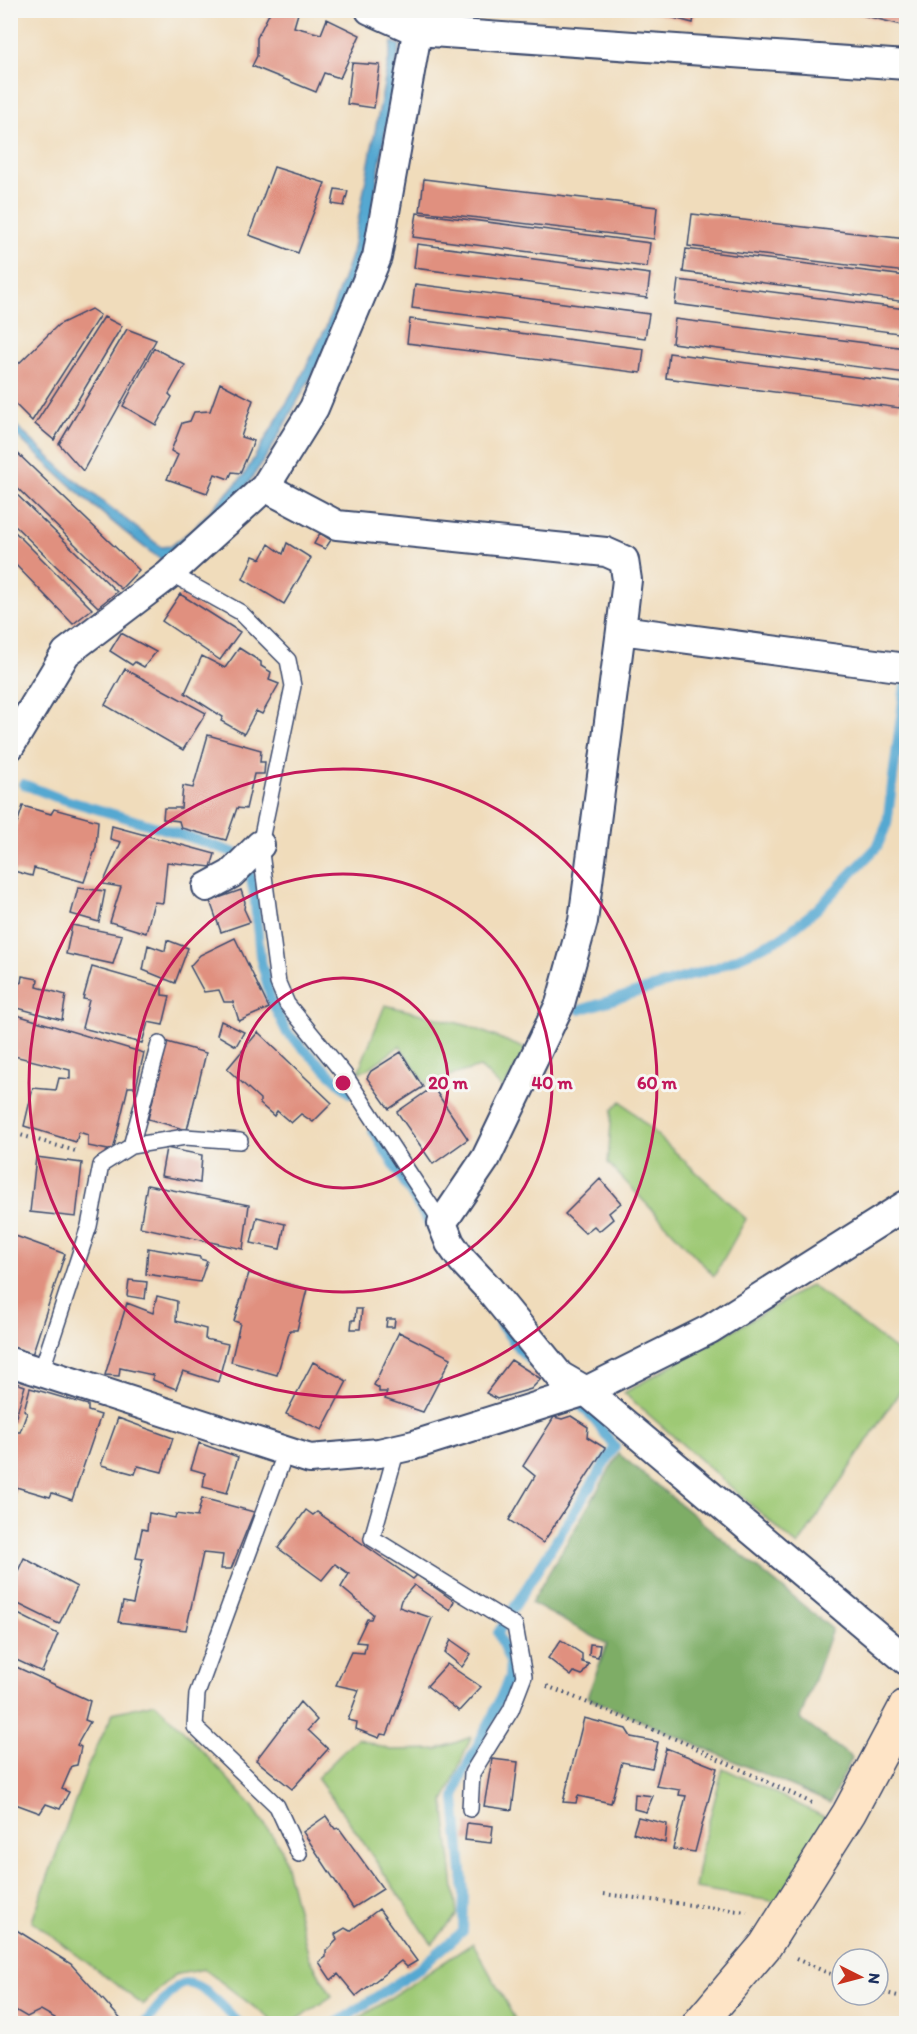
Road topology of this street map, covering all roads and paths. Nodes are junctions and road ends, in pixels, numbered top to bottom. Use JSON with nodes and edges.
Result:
{"nodes":[{"id":1,"x":370,"y":10,"type":"edge"},
{"id":2,"x":419,"y":21,"type":"edge"},
{"id":3,"x":906,"y":65,"type":"edge"},
{"id":4,"x":265,"y":487,"type":"junction"},
{"id":5,"x":170,"y":573,"type":"junction"},
{"id":6,"x":621,"y":630,"type":"junction"},
{"id":7,"x":906,"y":669,"type":"edge"},
{"id":8,"x":10,"y":746,"type":"edge"},
{"id":9,"x":260,"y":844,"type":"junction"},
{"id":10,"x":207,"y":886,"type":"dead end"},
{"id":11,"x":159,"y":1044,"type":"dead end"},
{"id":12,"x":10,"y":1132,"type":"edge"},
{"id":13,"x":240,"y":1141,"type":"dead end"},
{"id":14,"x":130,"y":1146,"type":"junction"},
{"id":15,"x":107,"y":1161,"type":"junction"},
{"id":16,"x":906,"y":1205,"type":"edge"},
{"id":17,"x":442,"y":1223,"type":"junction"},
{"id":18,"x":10,"y":1362,"type":"edge"},
{"id":19,"x":41,"y":1372,"type":"junction"},
{"id":20,"x":586,"y":1391,"type":"junction"},
{"id":21,"x":397,"y":1449,"type":"junction"},
{"id":22,"x":286,"y":1451,"type":"junction"},
{"id":23,"x":906,"y":1660,"type":"edge"},
{"id":24,"x":524,"y":1676,"type":"junction"},
{"id":25,"x":906,"y":1706,"type":"edge"},
{"id":26,"x":470,"y":1809,"type":"dead end"},
{"id":27,"x":845,"y":1819,"type":"junction"},
{"id":28,"x":299,"y":1854,"type":"dead end"},
{"id":29,"x":604,"y":1894,"type":"dead end"},
{"id":30,"x":784,"y":1916,"type":"junction"},
{"id":31,"x":765,"y":1946,"type":"junction"},
{"id":32,"x":830,"y":1974,"type":"edge"},
{"id":33,"x":890,"y":1994,"type":"edge"},
{"id":34,"x":906,"y":1998,"type":"edge"},
{"id":35,"x":699,"y":2024,"type":"edge"}],
"edges":[{"from":1,"to":2,"type":"street"},
{"from":2,"to":3,"type":"street"},
{"from":2,"to":4,"type":"street"},
{"from":4,"to":5,"type":"street"},
{"from":4,"to":6,"type":"street"},
{"from":5,"to":8,"type":"street"},
{"from":5,"to":9,"type":"lane"},
{"from":6,"to":7,"type":"street"},
{"from":6,"to":17,"type":"street"},
{"from":9,"to":10,"type":"street"},
{"from":9,"to":17,"type":"lane"},
{"from":11,"to":14,"type":"lane"},
{"from":12,"to":15,"type":"path"},
{"from":13,"to":14,"type":"lane"},
{"from":14,"to":15,"type":"lane"},
{"from":15,"to":19,"type":"lane"},
{"from":16,"to":20,"type":"street"},
{"from":17,"to":20,"type":"street"},
{"from":18,"to":19,"type":"street"},
{"from":19,"to":22,"type":"street"},
{"from":20,"to":21,"type":"street"},
{"from":20,"to":23,"type":"street"},
{"from":21,"to":22,"type":"street"},
{"from":21,"to":24,"type":"lane"},
{"from":22,"to":28,"type":"lane"},
{"from":24,"to":26,"type":"lane"},
{"from":24,"to":27,"type":"path"},
{"from":25,"to":27,"type":"street"},
{"from":27,"to":30,"type":"street"},
{"from":29,"to":30,"type":"path"},
{"from":30,"to":31,"type":"street"},
{"from":31,"to":32,"type":"path"},
{"from":31,"to":35,"type":"street"},
{"from":33,"to":34,"type":"path"}]}
